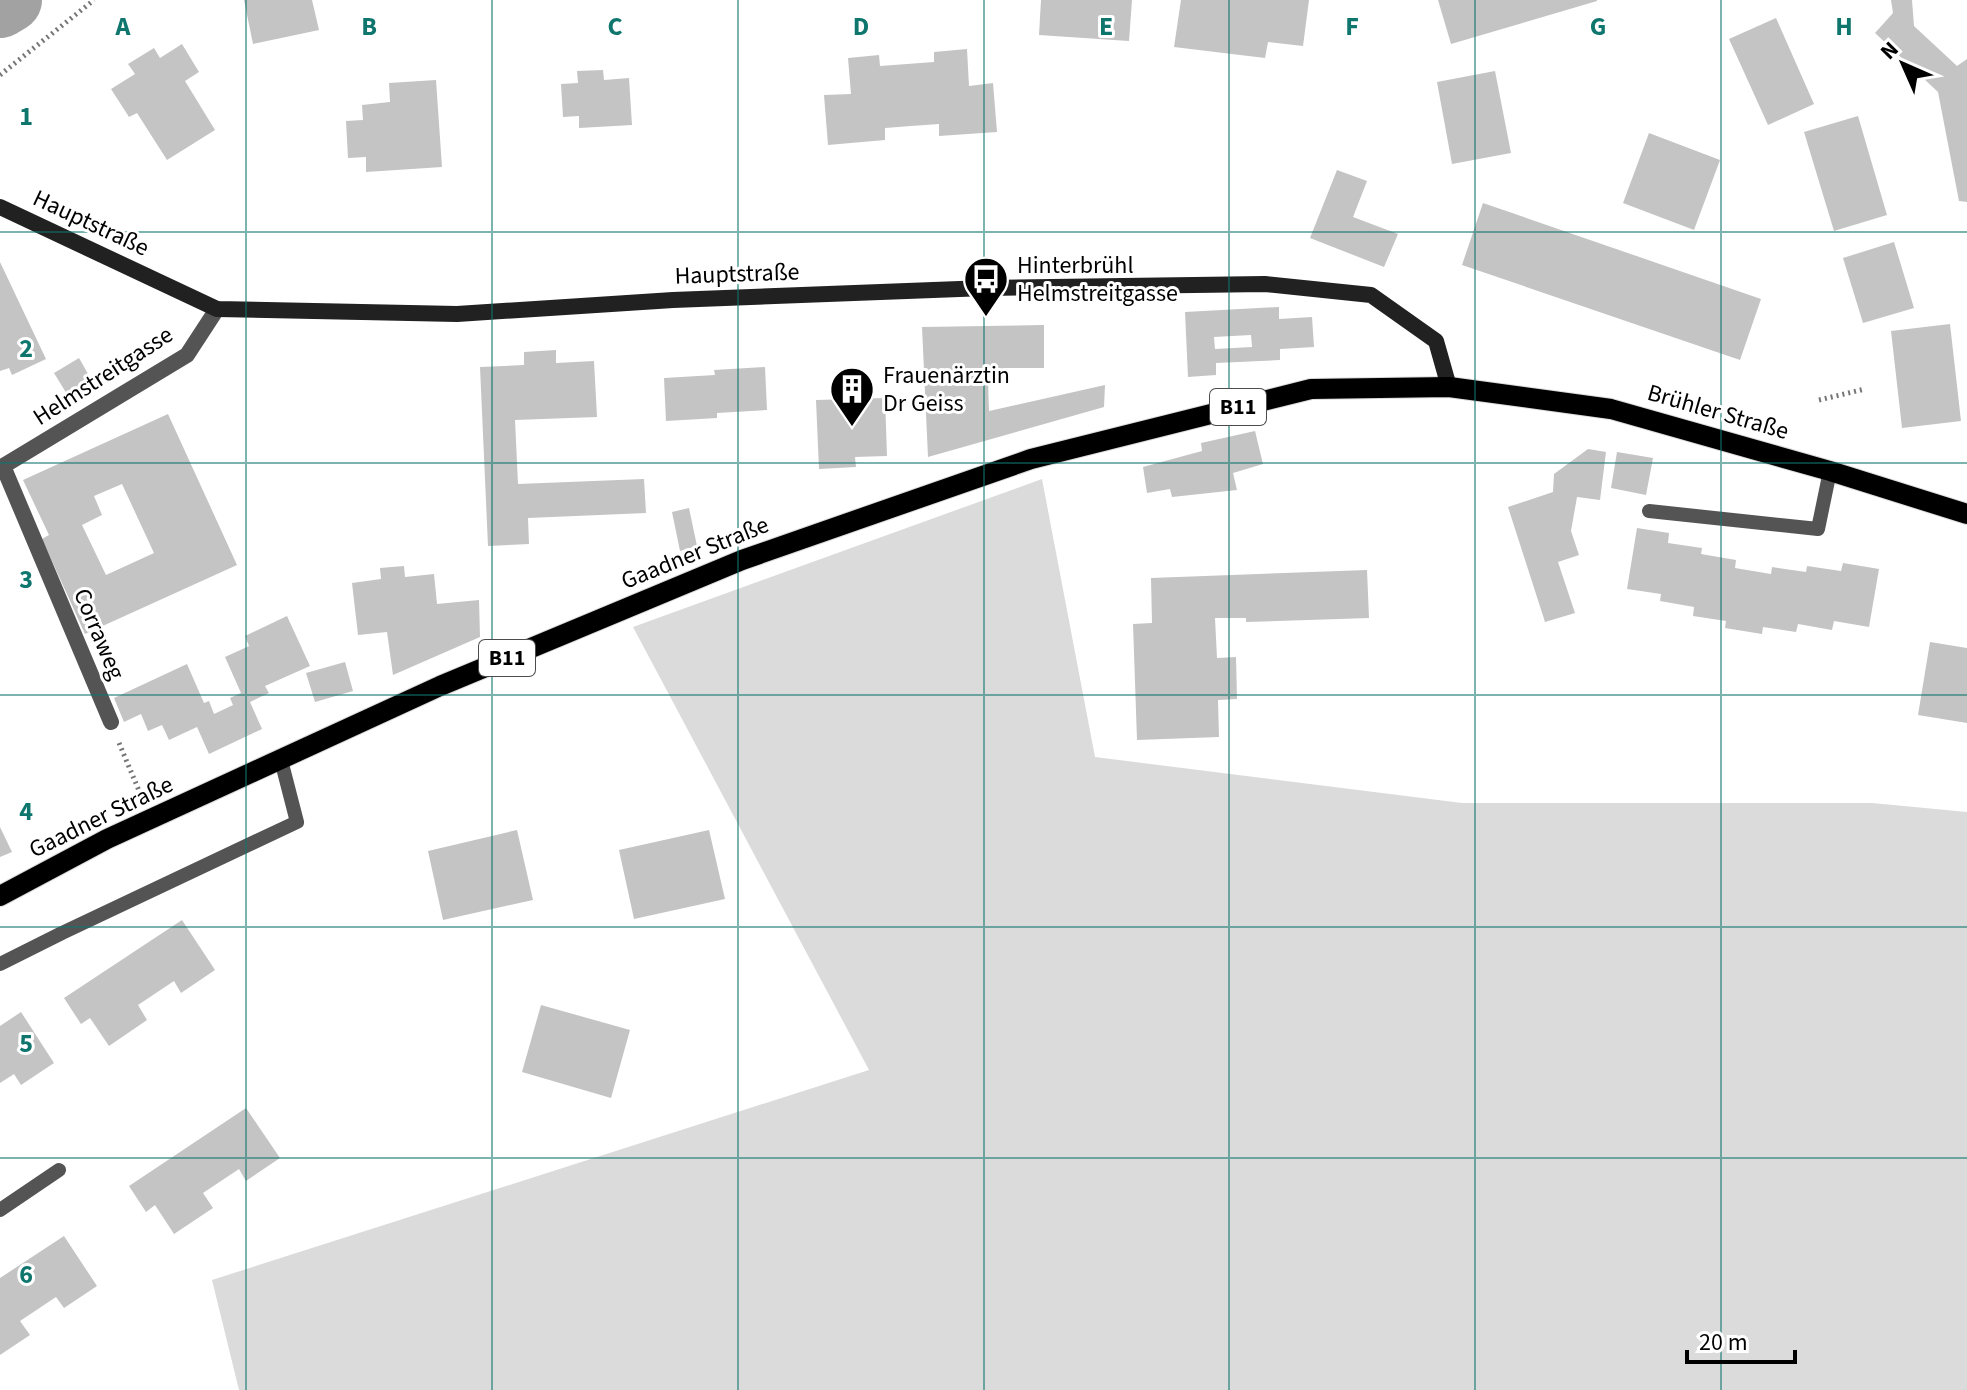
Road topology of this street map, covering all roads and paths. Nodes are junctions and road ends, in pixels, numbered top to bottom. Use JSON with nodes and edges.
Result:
{"nodes":[{"id":1,"x":94,"y":0,"type":"edge"},
{"id":2,"x":0,"y":75,"type":"edge"},
{"id":3,"x":0,"y":207,"type":"edge"},
{"id":4,"x":217,"y":309,"type":"junction"},
{"id":5,"x":1449,"y":387,"type":"junction"},
{"id":6,"x":1865,"y":389,"type":"dead end"},
{"id":7,"x":1819,"y":400,"type":"dead end"},
{"id":8,"x":2,"y":467,"type":"edge"},
{"id":9,"x":1830,"y":471,"type":"junction"},
{"id":10,"x":1649,"y":511,"type":"dead end"},
{"id":11,"x":1967,"y":514,"type":"edge"},
{"id":12,"x":111,"y":722,"type":"joint"},
{"id":13,"x":281,"y":760,"type":"junction"},
{"id":14,"x":152,"y":819,"type":"junction"},
{"id":15,"x":0,"y":896,"type":"edge"},
{"id":16,"x":0,"y":964,"type":"edge"},
{"id":17,"x":59,"y":1170,"type":"dead end"},
{"id":18,"x":0,"y":1210,"type":"edge"}],
"edges":[{"from":1,"to":2,"type":"path"},
{"from":3,"to":4,"type":"street","name":"Hauptstraße"},
{"from":4,"to":5,"type":"street","name":"Hauptstraße"},
{"from":4,"to":8,"type":"street","name":"Helmstreitgasse"},
{"from":5,"to":9,"type":"main road","name":"Brühler Straße","number":"B11"},
{"from":5,"to":13,"type":"main road","name":"Gaadner Straße","number":"B11"},
{"from":6,"to":7,"type":"path"},
{"from":8,"to":12,"type":"street","name":"Corraweg"},
{"from":9,"to":10,"type":"lane"},
{"from":9,"to":11,"type":"main road","name":"Brühler Straße","number":"B11"},
{"from":12,"to":14,"type":"path"},
{"from":13,"to":14,"type":"main road","name":"Gaadner Straße","number":"B11"},
{"from":13,"to":16,"type":"lane"},
{"from":14,"to":15,"type":"main road","name":"Gaadner Straße","number":"B11"},
{"from":17,"to":18,"type":"lane"}]}
